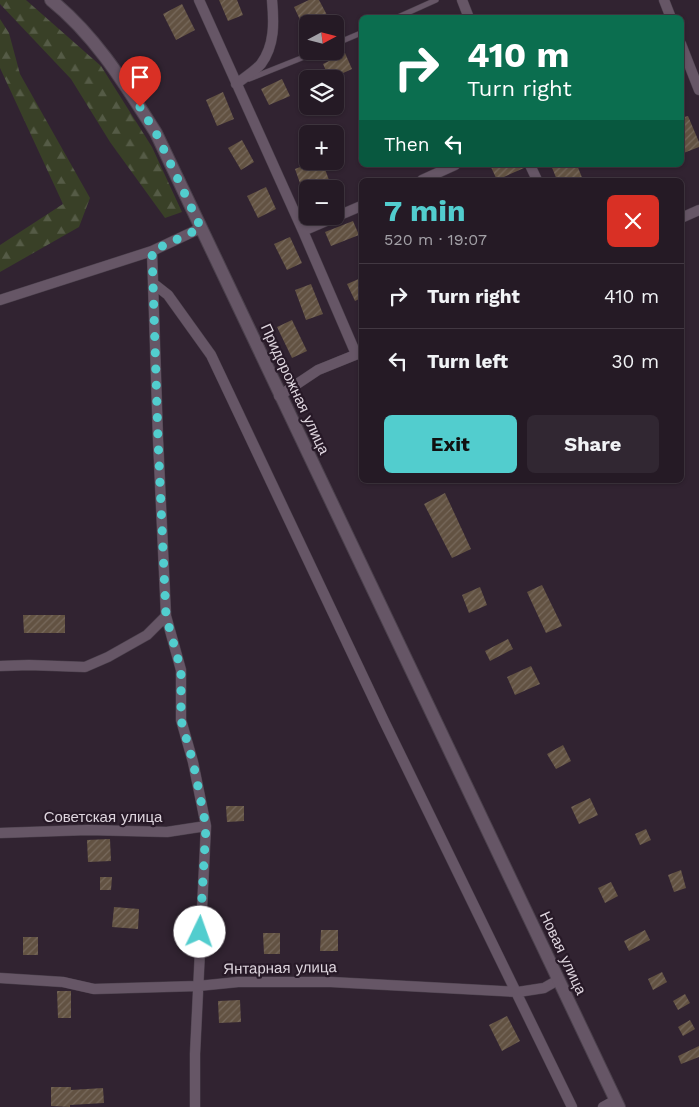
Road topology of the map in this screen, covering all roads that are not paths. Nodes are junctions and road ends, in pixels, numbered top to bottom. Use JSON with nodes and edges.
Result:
{"nodes":[{"id":1,"x":52,"y":0,"type":"edge"},
{"id":2,"x":199,"y":0,"type":"edge"},
{"id":3,"x":272,"y":0,"type":"edge"},
{"id":4,"x":436,"y":0,"type":"edge"},
{"id":5,"x":462,"y":0,"type":"edge"},
{"id":6,"x":664,"y":0,"type":"edge"},
{"id":7,"x":403,"y":15,"type":"edge"},
{"id":8,"x":468,"y":15,"type":"edge"},
{"id":9,"x":670,"y":15,"type":"edge"},
{"id":10,"x":359,"y":34,"type":"edge"},
{"id":11,"x":344,"y":40,"type":"edge"},
{"id":12,"x":684,"y":52,"type":"edge"},
{"id":13,"x":299,"y":59,"type":"edge"},
{"id":14,"x":236,"y":84,"type":"junction"},
{"id":15,"x":699,"y":90,"type":"edge"},
{"id":16,"x":451,"y":167,"type":"edge"},
{"id":17,"x":426,"y":178,"type":"edge"},
{"id":18,"x":359,"y":207,"type":"edge"},
{"id":19,"x":699,"y":210,"type":"edge"},
{"id":20,"x":684,"y":217,"type":"edge"},
{"id":21,"x":201,"y":228,"type":"junction"},
{"id":22,"x":303,"y":231,"type":"junction"},
{"id":23,"x":152,"y":251,"type":"junction"},
{"id":24,"x":154,"y":284,"type":"junction"},
{"id":25,"x":0,"y":300,"type":"edge"},
{"id":26,"x":359,"y":353,"type":"edge"},
{"id":27,"x":280,"y":396,"type":"junction"},
{"id":28,"x":166,"y":616,"type":"junction"},
{"id":29,"x":0,"y":666,"type":"edge"},
{"id":30,"x":479,"y":812,"type":"joint"},
{"id":31,"x":206,"y":826,"type":"junction"},
{"id":32,"x":0,"y":833,"type":"edge"},
{"id":33,"x":0,"y":978,"type":"edge"},
{"id":34,"x":558,"y":980,"type":"junction"},
{"id":35,"x":198,"y":986,"type":"junction"},
{"id":36,"x":518,"y":992,"type":"junction"},
{"id":37,"x":617,"y":1104,"type":"edge"},
{"id":38,"x":195,"y":1107,"type":"edge"},
{"id":39,"x":572,"y":1107,"type":"edge"},
{"id":40,"x":603,"y":1107,"type":"edge"}],
"edges":[{"from":1,"to":21,"type":"street","name":"Придорожная улица"},
{"from":2,"to":14,"type":"street"},
{"from":3,"to":14,"type":"street"},
{"from":4,"to":7,"type":"lane"},
{"from":5,"to":8,"type":"street"},
{"from":6,"to":9,"type":"street"},
{"from":10,"to":11,"type":"lane"},
{"from":12,"to":15,"type":"street"},
{"from":13,"to":14,"type":"lane"},
{"from":14,"to":22,"type":"street"},
{"from":16,"to":17,"type":"street"},
{"from":18,"to":22,"type":"street"},
{"from":19,"to":20,"type":"street"},
{"from":21,"to":23,"type":"street"},
{"from":21,"to":27,"type":"street","name":"Придорожная улица"},
{"from":22,"to":26,"type":"street"},
{"from":23,"to":24,"type":"street"},
{"from":23,"to":25,"type":"street"},
{"from":24,"to":28,"type":"street"},
{"from":24,"to":36,"type":"street"},
{"from":26,"to":27,"type":"street"},
{"from":27,"to":30,"type":"street","name":"Придорожная улица"},
{"from":28,"to":29,"type":"street"},
{"from":28,"to":31,"type":"street"},
{"from":30,"to":34,"type":"street","name":"Новая улица"},
{"from":31,"to":32,"type":"street","name":"Советская улица"},
{"from":31,"to":35,"type":"street"},
{"from":33,"to":35,"type":"street","name":"Янтарная улица"},
{"from":34,"to":36,"type":"street","name":"Янтарная улица"},
{"from":34,"to":37,"type":"street","name":"Новая улица"},
{"from":35,"to":36,"type":"street","name":"Янтарная улица"},
{"from":35,"to":38,"type":"street"},
{"from":36,"to":39,"type":"street"},
{"from":37,"to":40,"type":"street"}]}
